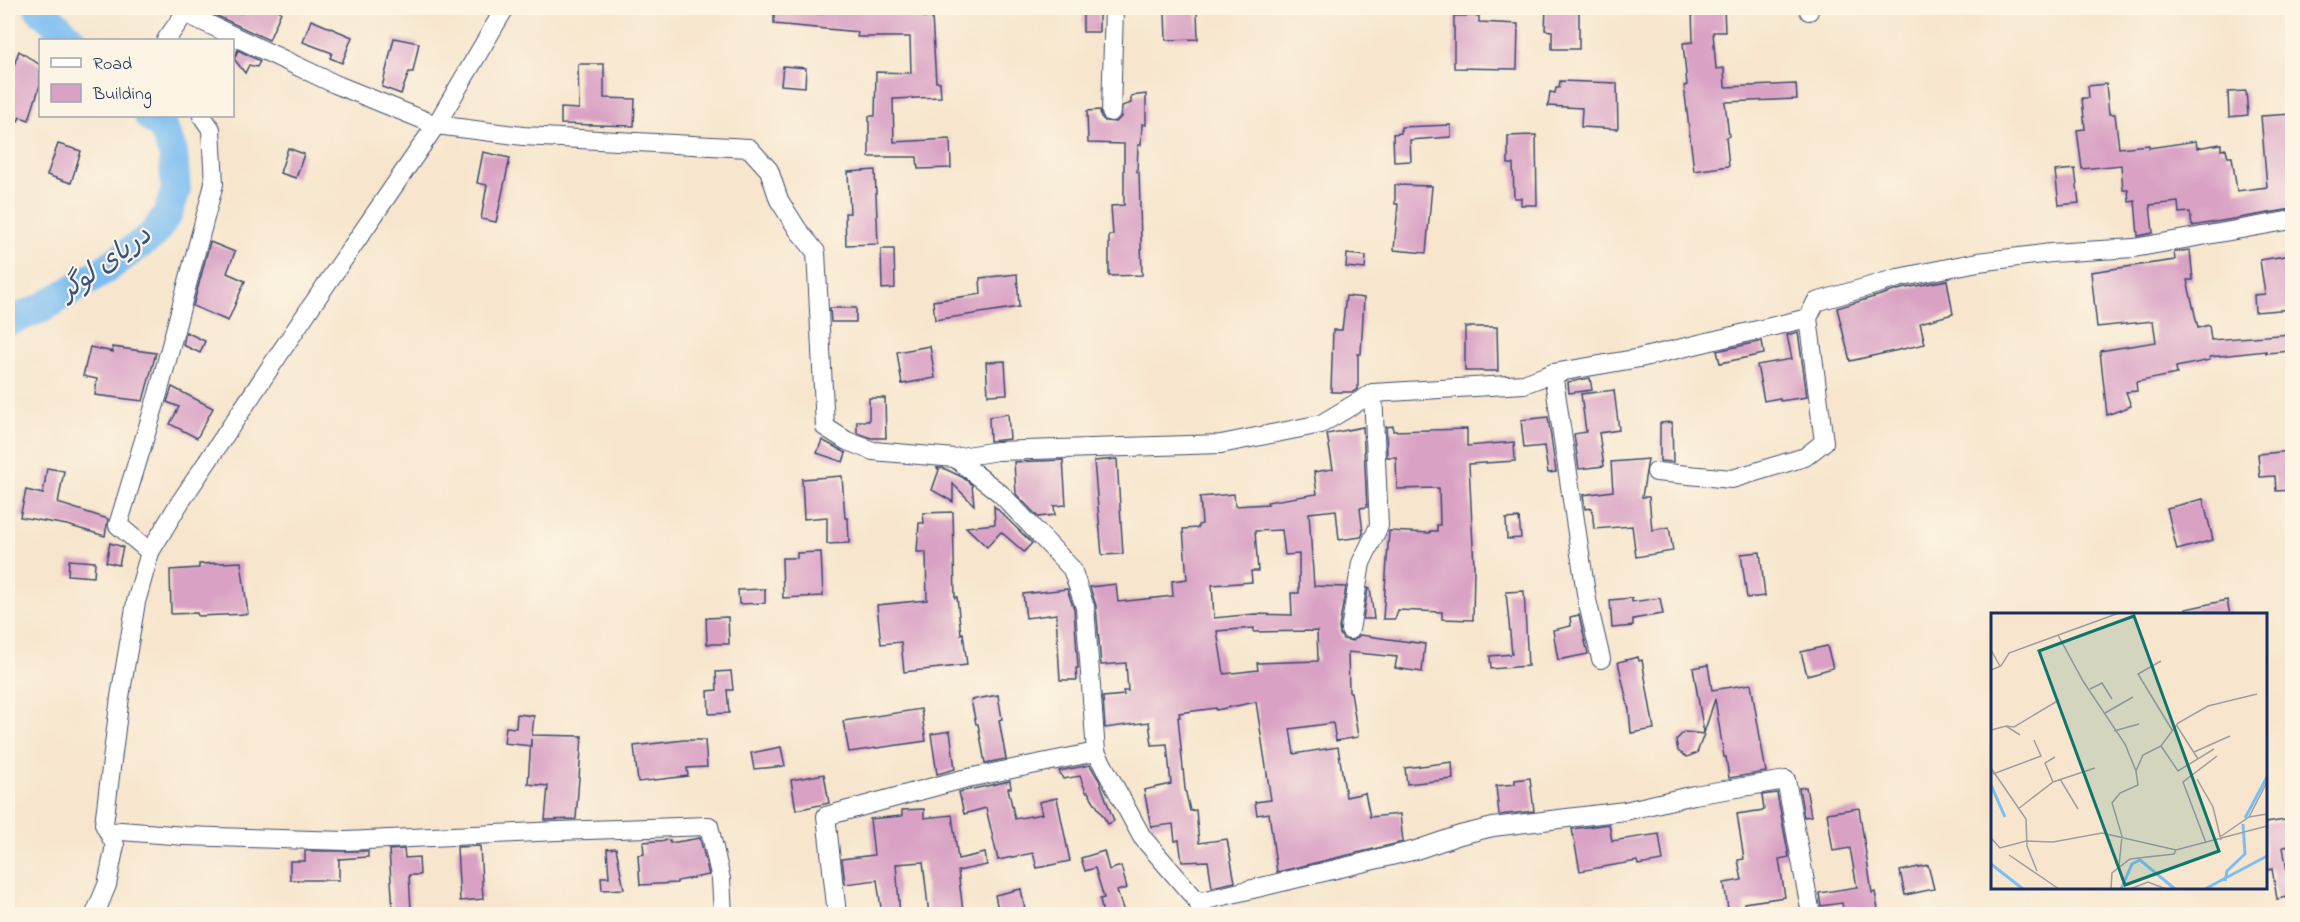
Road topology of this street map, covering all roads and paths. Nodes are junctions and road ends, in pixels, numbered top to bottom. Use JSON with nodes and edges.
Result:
{"nodes":[{"id":1,"x":505,"y":8,"type":"edge"},
{"id":2,"x":1114,"y":8,"type":"edge"},
{"id":3,"x":183,"y":10,"type":"edge"},
{"id":4,"x":166,"y":39,"type":"edge"},
{"id":5,"x":1111,"y":112,"type":"dead end"},
{"id":6,"x":203,"y":117,"type":"edge"},
{"id":7,"x":436,"y":125,"type":"junction"},
{"id":8,"x":2292,"y":220,"type":"edge"},
{"id":9,"x":1808,"y":318,"type":"junction"},
{"id":10,"x":1553,"y":373,"type":"junction"},
{"id":11,"x":1374,"y":393,"type":"junction"},
{"id":12,"x":955,"y":458,"type":"junction"},
{"id":13,"x":1656,"y":472,"type":"dead end"},
{"id":14,"x":150,"y":552,"type":"junction"},
{"id":15,"x":1350,"y":630,"type":"dead end"},
{"id":16,"x":1601,"y":659,"type":"dead end"},
{"id":17,"x":1096,"y":753,"type":"junction"},
{"id":18,"x":109,"y":833,"type":"junction"},
{"id":19,"x":1200,"y":908,"type":"edge"},
{"id":20,"x":95,"y":915,"type":"edge"},
{"id":21,"x":723,"y":915,"type":"edge"},
{"id":22,"x":837,"y":915,"type":"edge"},
{"id":23,"x":1811,"y":915,"type":"edge"}],
"edges":[{"from":1,"to":7,"type":"street"},
{"from":2,"to":5,"type":"street"},
{"from":3,"to":4,"type":"street"},
{"from":3,"to":7,"type":"street"},
{"from":6,"to":14,"type":"street"},
{"from":7,"to":12,"type":"street"},
{"from":7,"to":14,"type":"street"},
{"from":8,"to":9,"type":"street"},
{"from":9,"to":10,"type":"street"},
{"from":9,"to":13,"type":"street"},
{"from":10,"to":11,"type":"street"},
{"from":10,"to":16,"type":"street"},
{"from":11,"to":12,"type":"street"},
{"from":11,"to":15,"type":"street"},
{"from":12,"to":17,"type":"street"},
{"from":14,"to":18,"type":"street"},
{"from":17,"to":19,"type":"street"},
{"from":17,"to":22,"type":"street"},
{"from":18,"to":20,"type":"street"},
{"from":18,"to":21,"type":"street"},
{"from":19,"to":23,"type":"street"}]}
